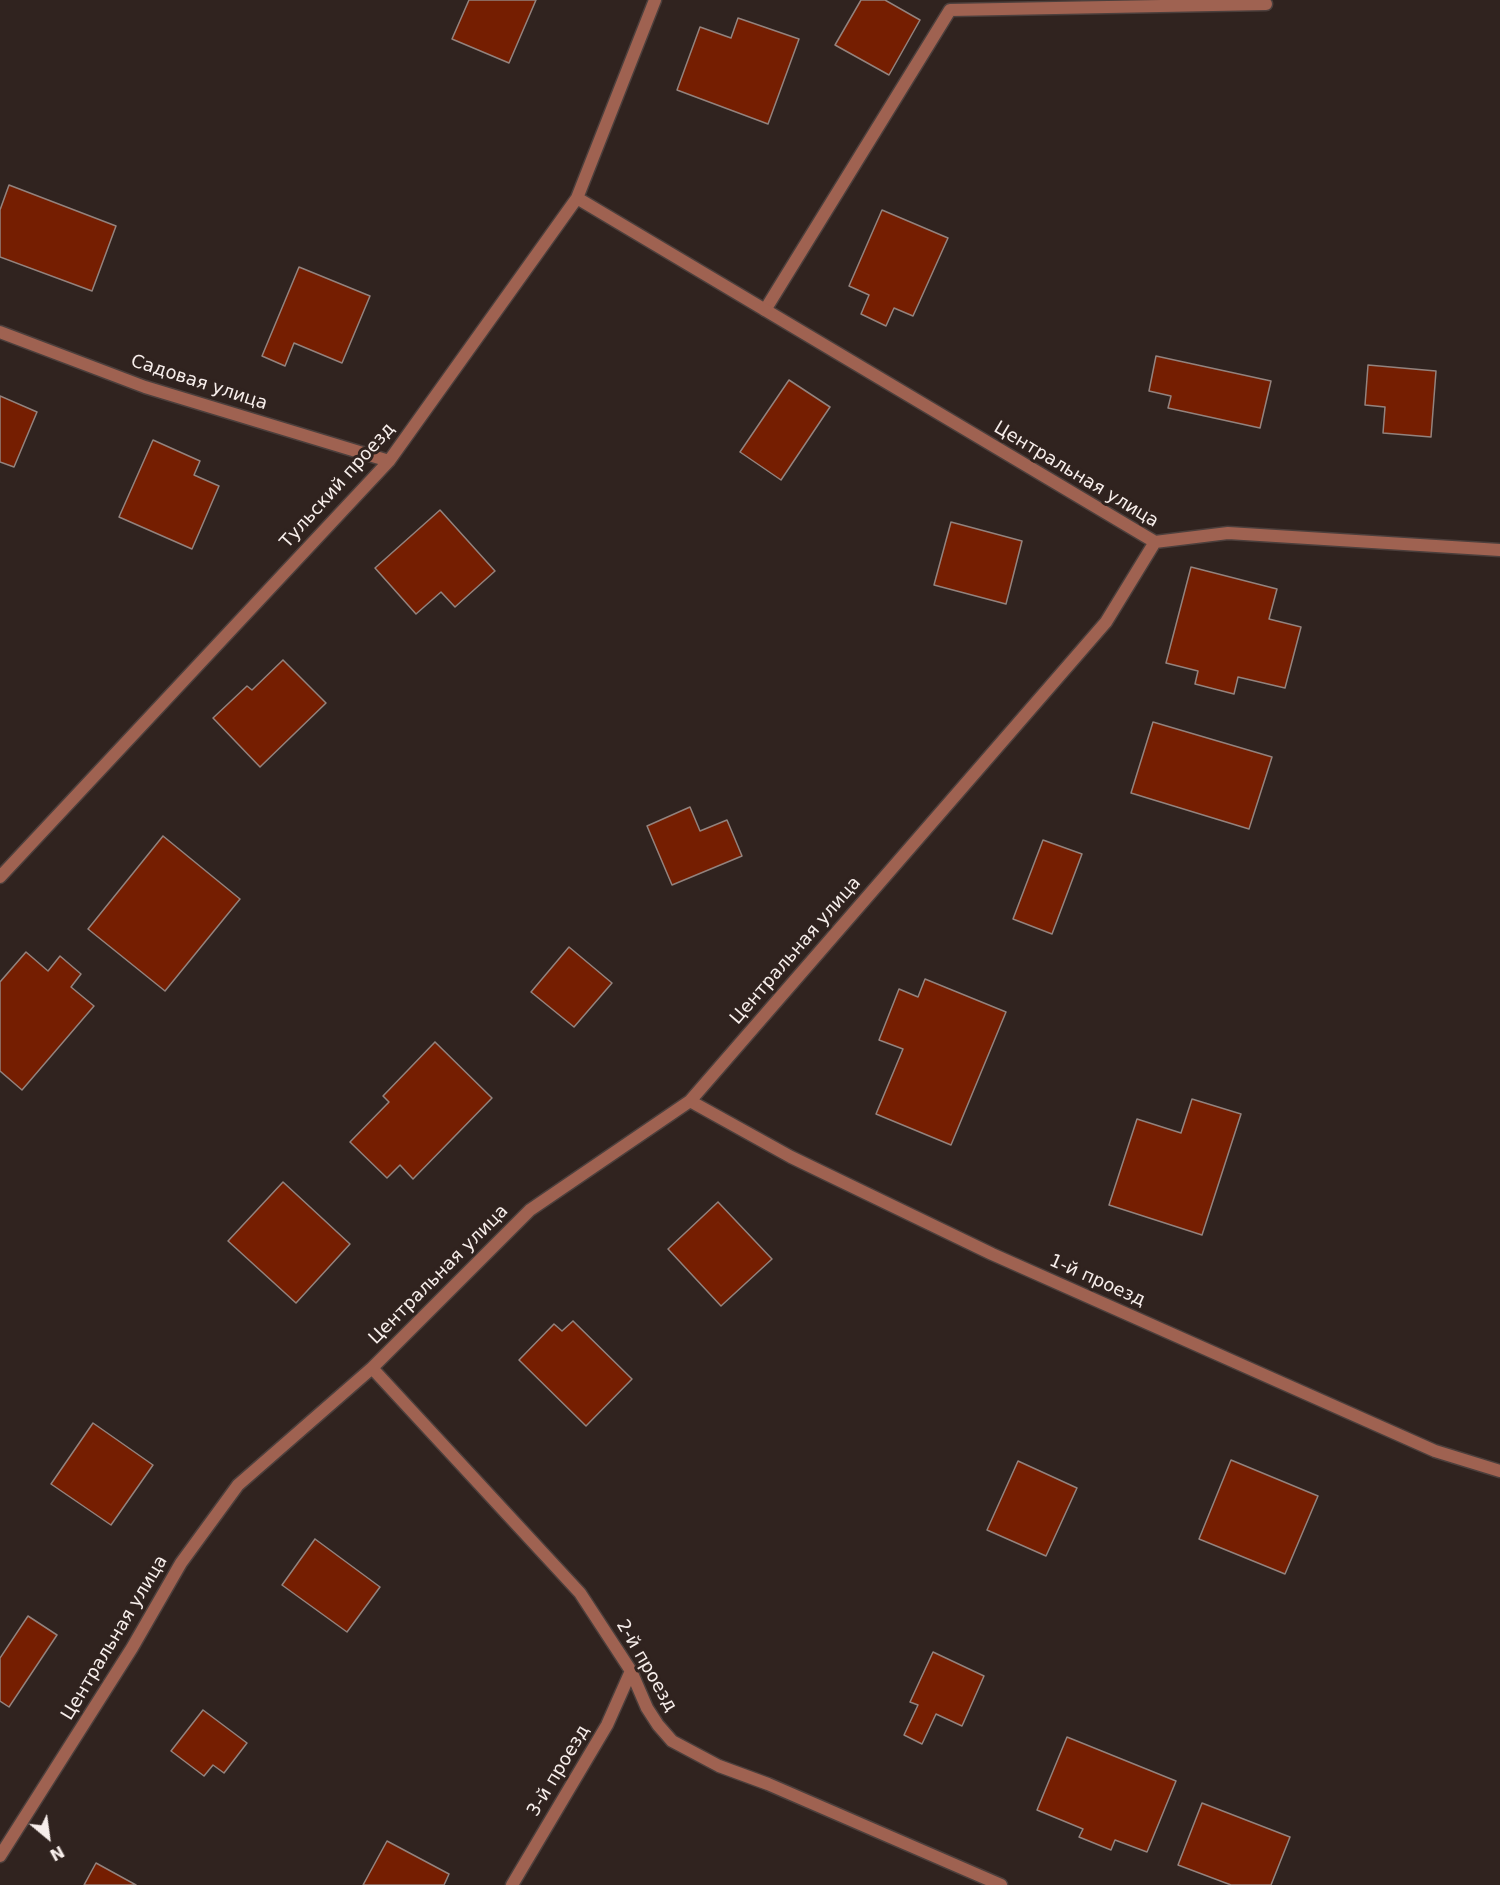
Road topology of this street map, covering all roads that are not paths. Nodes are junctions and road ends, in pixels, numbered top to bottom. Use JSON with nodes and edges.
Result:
{"nodes":[{"id":1,"x":655,"y":0,"type":"edge"},
{"id":2,"x":1266,"y":4,"type":"dead end"},
{"id":3,"x":577,"y":198,"type":"junction"},
{"id":4,"x":765,"y":310,"type":"junction"},
{"id":5,"x":0,"y":332,"type":"edge"},
{"id":6,"x":389,"y":461,"type":"junction"},
{"id":7,"x":1155,"y":542,"type":"junction"},
{"id":8,"x":1500,"y":550,"type":"edge"},
{"id":9,"x":0,"y":877,"type":"edge"},
{"id":10,"x":690,"y":1101,"type":"junction"},
{"id":11,"x":372,"y":1368,"type":"junction"},
{"id":12,"x":1500,"y":1471,"type":"edge"},
{"id":13,"x":631,"y":1671,"type":"junction"},
{"id":14,"x":0,"y":1856,"type":"edge"},
{"id":15,"x":512,"y":1885,"type":"edge"},
{"id":16,"x":1001,"y":1885,"type":"edge"}],
"edges":[{"from":1,"to":3,"type":"street","name":"Тульский проезд"},
{"from":2,"to":4,"type":"street"},
{"from":3,"to":4,"type":"street","name":"Центральная улица"},
{"from":3,"to":6,"type":"street","name":"Тульский проезд"},
{"from":4,"to":7,"type":"street","name":"Центральная улица"},
{"from":5,"to":6,"type":"street","name":"Садовая улица"},
{"from":6,"to":9,"type":"street","name":"Тульский проезд"},
{"from":7,"to":8,"type":"street"},
{"from":7,"to":10,"type":"street","name":"Центральная улица"},
{"from":10,"to":11,"type":"street","name":"Центральная улица"},
{"from":10,"to":12,"type":"street","name":"1-й проезд"},
{"from":11,"to":13,"type":"street","name":"2-й проезд"},
{"from":11,"to":14,"type":"street","name":"Центральная улица"},
{"from":13,"to":15,"type":"street","name":"3-й проезд"},
{"from":13,"to":16,"type":"street","name":"2-й проезд"}]}
